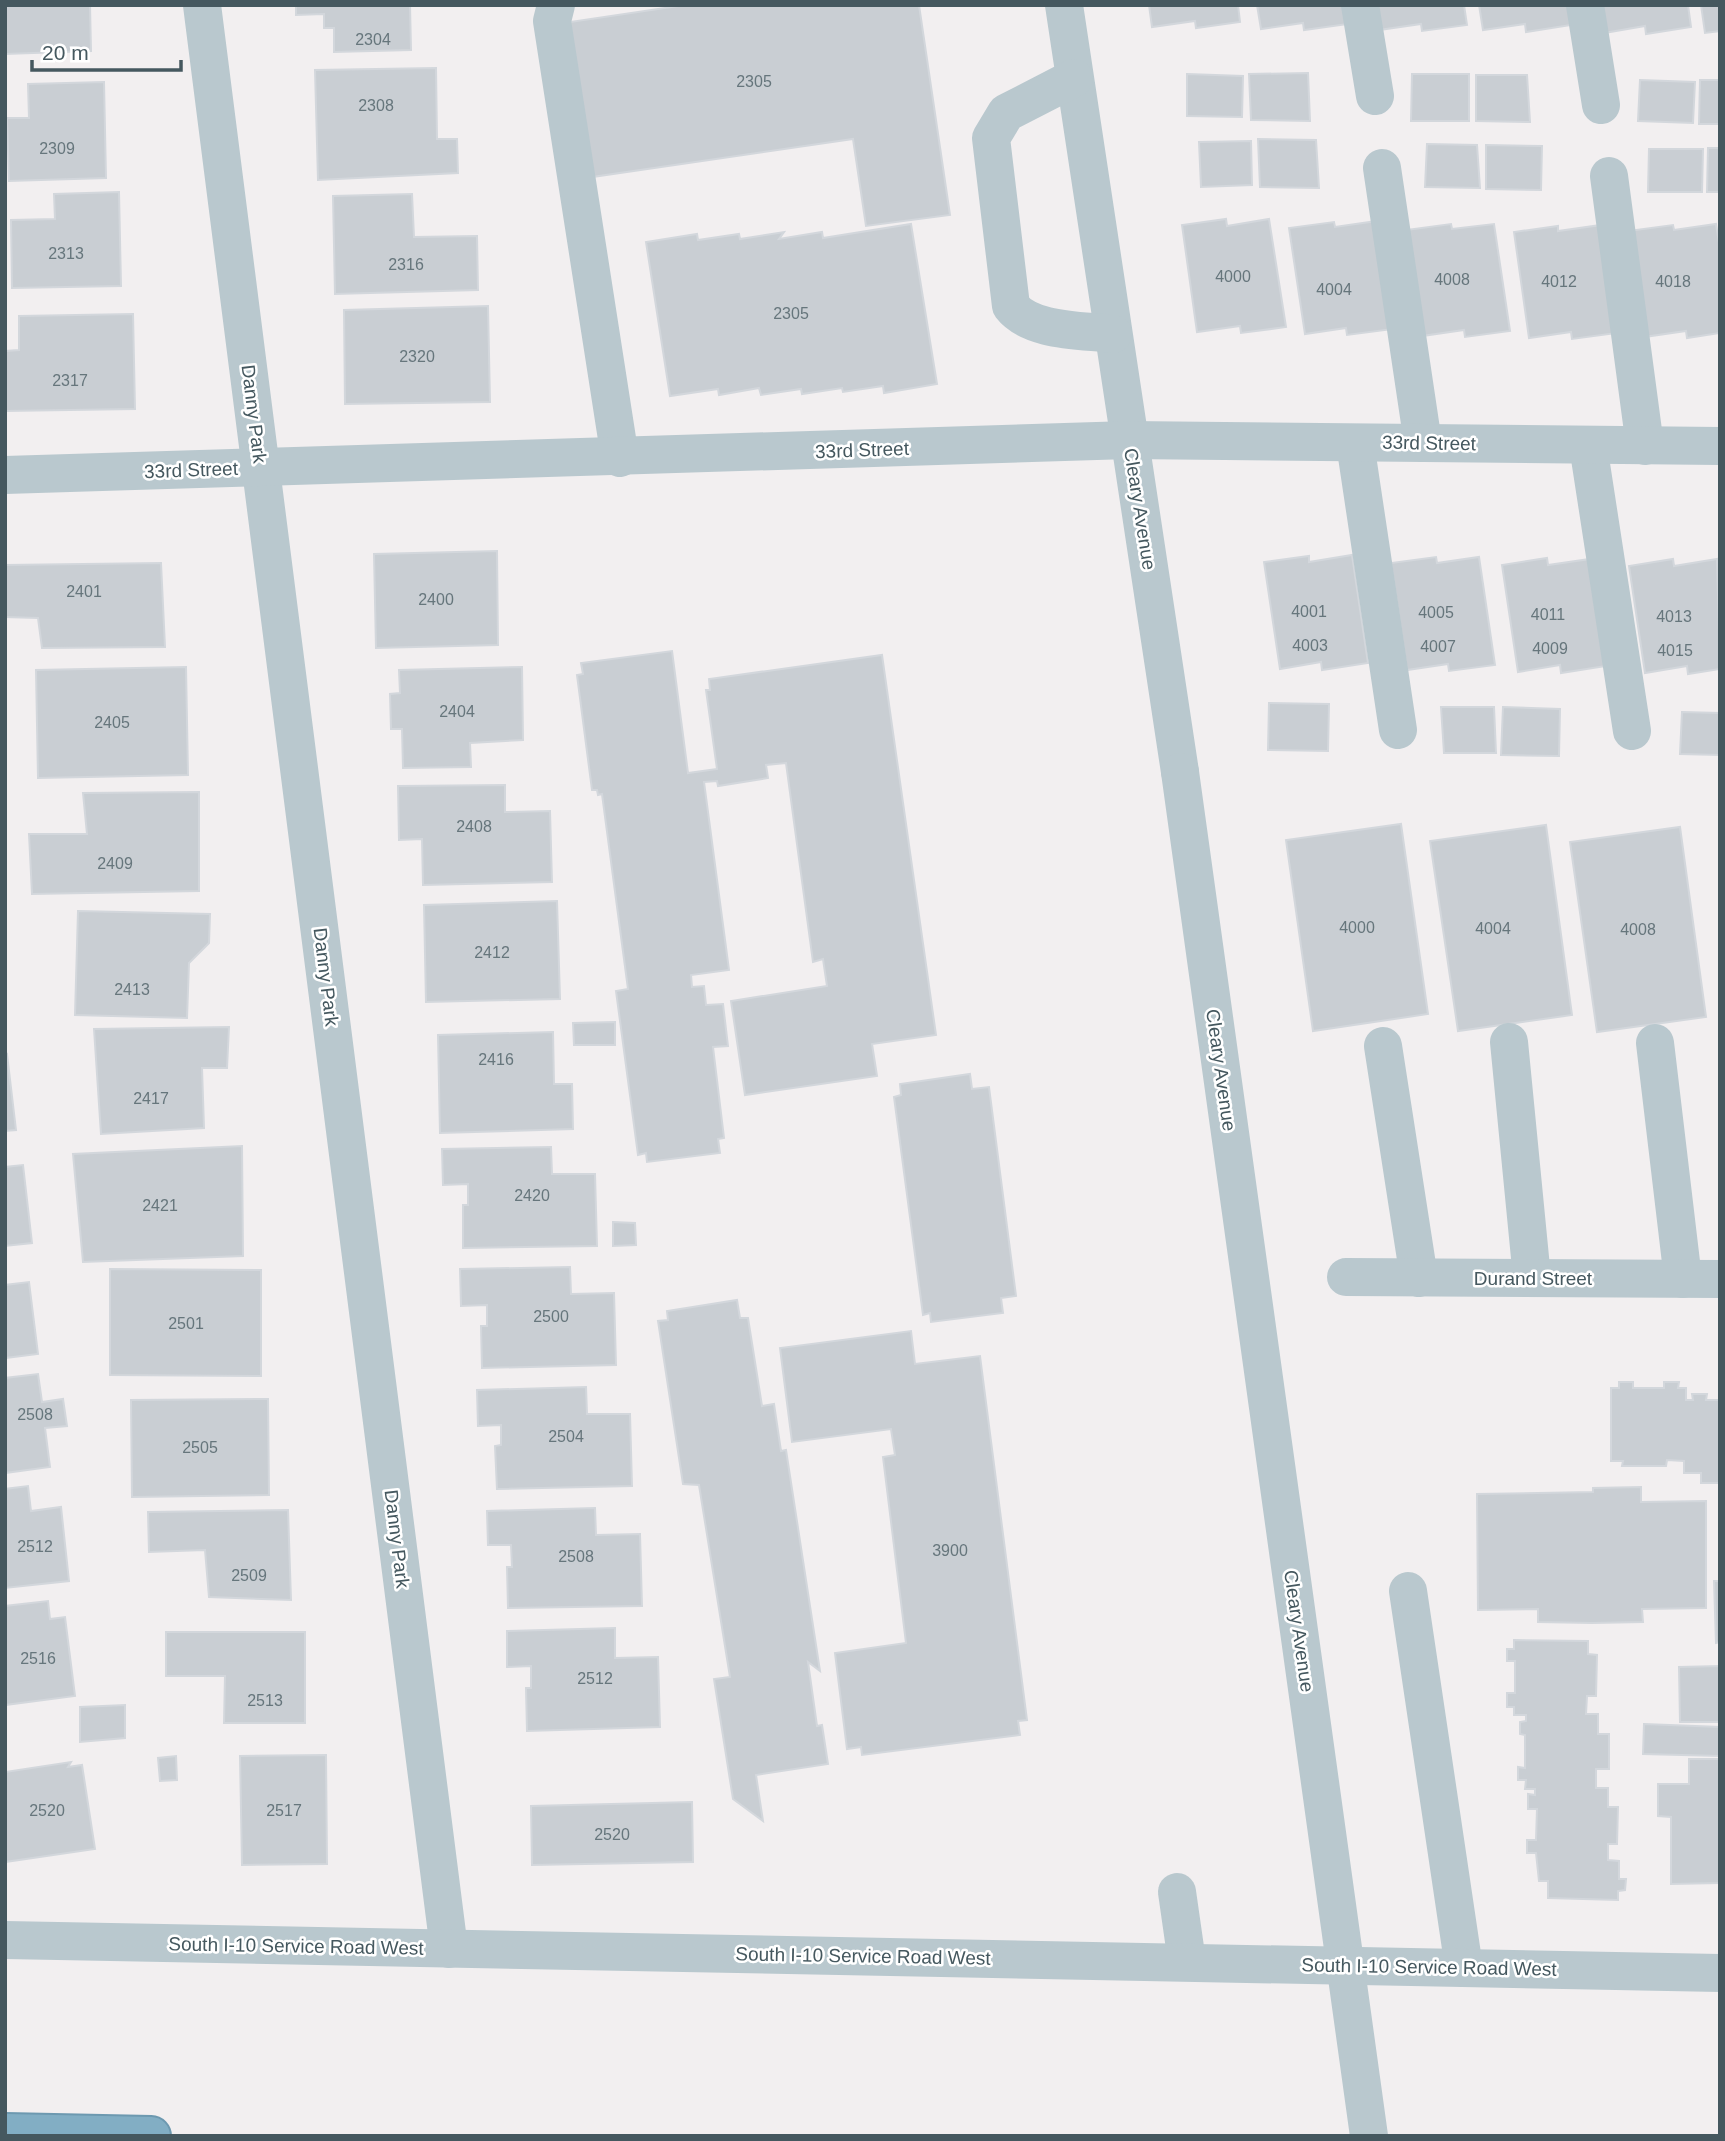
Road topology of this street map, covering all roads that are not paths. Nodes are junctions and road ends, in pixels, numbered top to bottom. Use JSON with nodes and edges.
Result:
{"nodes":[{"id":1,"x":202,"y":5,"type":"edge"},
{"id":2,"x":556,"y":5,"type":"edge"},
{"id":3,"x":1064,"y":5,"type":"edge"},
{"id":4,"x":1360,"y":5,"type":"edge"},
{"id":5,"x":1585,"y":5,"type":"edge"},
{"id":6,"x":1074,"y":78,"type":"junction"},
{"id":7,"x":1375,"y":96,"type":"dead end"},
{"id":8,"x":1601,"y":105,"type":"dead end"},
{"id":9,"x":1382,"y":169,"type":"dead end"},
{"id":10,"x":1609,"y":176,"type":"dead end"},
{"id":11,"x":1113,"y":334,"type":"junction"},
{"id":12,"x":1129,"y":440,"type":"junction"},
{"id":13,"x":1355,"y":443,"type":"junction"},
{"id":14,"x":1423,"y":443,"type":"junction"},
{"id":15,"x":1588,"y":445,"type":"junction"},
{"id":16,"x":1645,"y":446,"type":"junction"},
{"id":17,"x":1720,"y":446,"type":"edge"},
{"id":18,"x":620,"y":458,"type":"junction"},
{"id":19,"x":261,"y":468,"type":"junction"},
{"id":20,"x":5,"y":475,"type":"edge"},
{"id":21,"x":1398,"y":730,"type":"dead end"},
{"id":22,"x":1632,"y":731,"type":"dead end"},
{"id":23,"x":1509,"y":1042,"type":"dead end"},
{"id":24,"x":1655,"y":1042,"type":"dead end"},
{"id":25,"x":1383,"y":1046,"type":"dead end"},
{"id":26,"x":1346,"y":1277,"type":"dead end"},
{"id":27,"x":1419,"y":1278,"type":"junction"},
{"id":28,"x":1532,"y":1278,"type":"junction"},
{"id":29,"x":1701,"y":1279,"type":"edge"},
{"id":30,"x":1408,"y":1591,"type":"dead end"},
{"id":31,"x":1177,"y":1892,"type":"dead end"},
{"id":32,"x":5,"y":1940,"type":"edge"},
{"id":33,"x":449,"y":1948,"type":"junction"},
{"id":34,"x":1187,"y":1962,"type":"junction"},
{"id":35,"x":1464,"y":1968,"type":"junction"},
{"id":36,"x":1720,"y":1973,"type":"edge"},
{"id":37,"x":5,"y":2133,"type":"edge"},
{"id":38,"x":151,"y":2136,"type":"edge"},
{"id":39,"x":1369,"y":2136,"type":"edge"}],
"edges":[{"from":1,"to":19,"type":"street","name":"Danny Park"},
{"from":2,"to":18,"type":"street"},
{"from":3,"to":6,"type":"street","name":"Cleary Avenue"},
{"from":4,"to":7,"type":"street"},
{"from":5,"to":8,"type":"street"},
{"from":6,"to":11,"type":"street","name":"Cleary Avenue"},
{"from":6,"to":11,"type":"street"},
{"from":9,"to":14,"type":"street"},
{"from":10,"to":16,"type":"street"},
{"from":11,"to":12,"type":"street","name":"Cleary Avenue"},
{"from":12,"to":13,"type":"street","name":"33rd Street"},
{"from":12,"to":18,"type":"street","name":"33rd Street"},
{"from":12,"to":39,"type":"street","name":"Cleary Avenue","bridge":true},
{"from":13,"to":14,"type":"street","name":"33rd Street"},
{"from":13,"to":21,"type":"street"},
{"from":14,"to":15,"type":"street","name":"33rd Street"},
{"from":15,"to":16,"type":"street","name":"33rd Street"},
{"from":15,"to":22,"type":"street"},
{"from":16,"to":17,"type":"street","name":"33rd Street"},
{"from":18,"to":19,"type":"street","name":"33rd Street"},
{"from":19,"to":20,"type":"street","name":"33rd Street"},
{"from":19,"to":33,"type":"street","name":"Danny Park"},
{"from":23,"to":28,"type":"street"},
{"from":24,"to":29,"type":"street"},
{"from":25,"to":27,"type":"street"},
{"from":26,"to":27,"type":"street","name":"Durand Street"},
{"from":27,"to":28,"type":"street","name":"Durand Street"},
{"from":28,"to":29,"type":"street","name":"Durand Street"},
{"from":30,"to":35,"type":"street"},
{"from":31,"to":34,"type":"street"},
{"from":32,"to":33,"type":"street","name":"South I-10 Service Road West"},
{"from":33,"to":34,"type":"street","name":"South I-10 Service Road West"},
{"from":34,"to":35,"type":"street","name":"South I-10 Service Road West"},
{"from":35,"to":36,"type":"street","name":"South I-10 Service Road West"},
{"from":37,"to":38,"type":"highway"}]}
